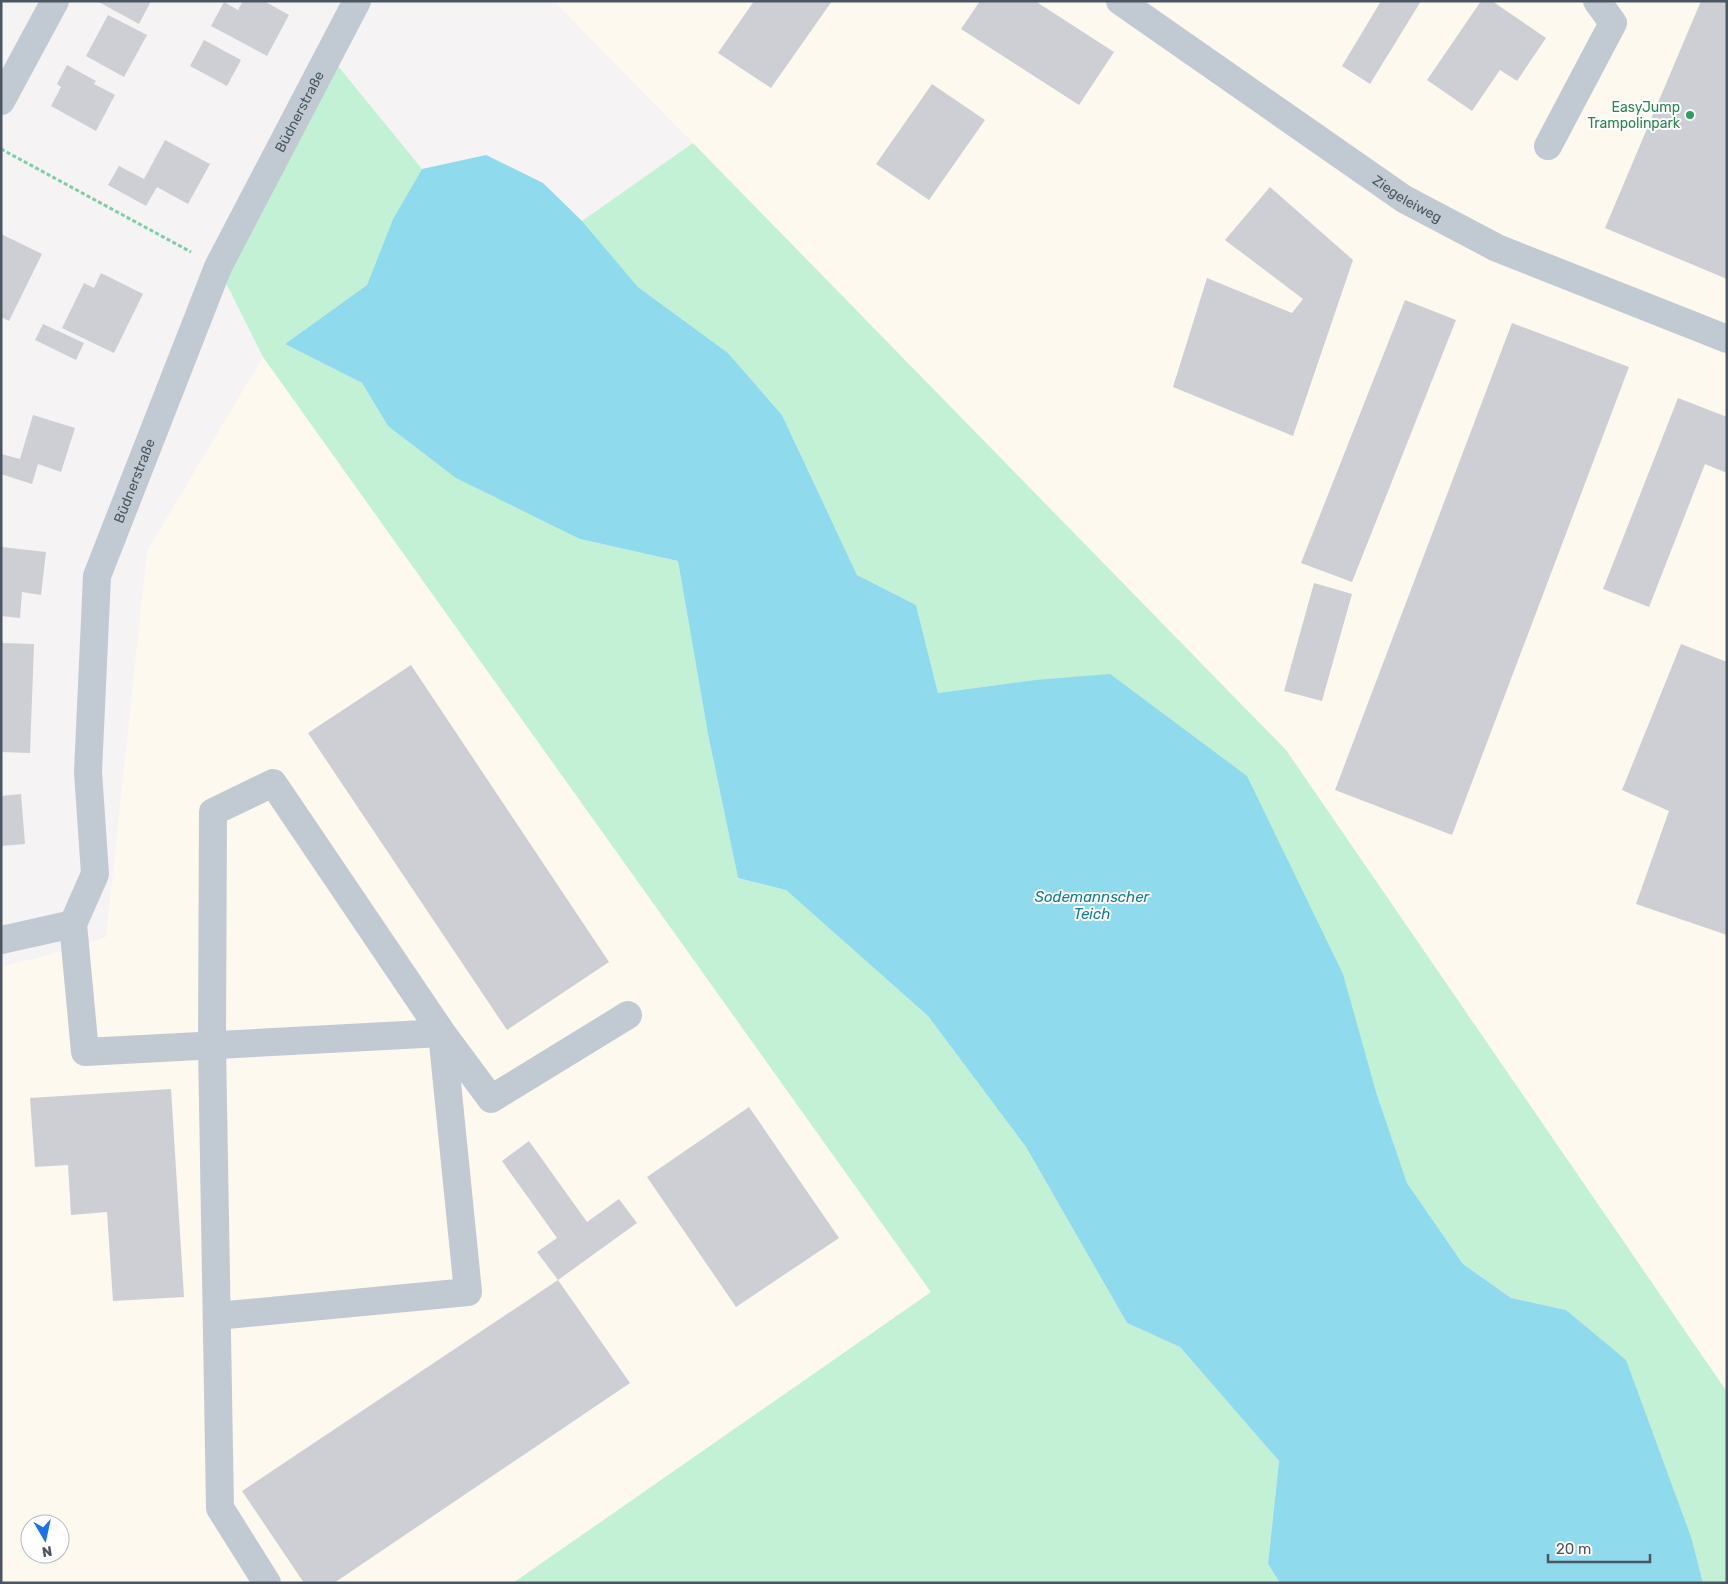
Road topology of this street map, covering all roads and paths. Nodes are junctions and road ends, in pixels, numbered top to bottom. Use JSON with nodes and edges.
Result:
{"nodes":[{"id":1,"x":55,"y":1,"type":"edge"},
{"id":2,"x":357,"y":1,"type":"edge"},
{"id":3,"x":1120,"y":1,"type":"edge"},
{"id":4,"x":1597,"y":1,"type":"edge"},
{"id":5,"x":1,"y":101,"type":"edge"},
{"id":6,"x":1548,"y":146,"type":"dead end"},
{"id":7,"x":1,"y":149,"type":"edge"},
{"id":8,"x":218,"y":267,"type":"junction"},
{"id":9,"x":1727,"y":338,"type":"edge"},
{"id":10,"x":73,"y":924,"type":"junction"},
{"id":11,"x":1,"y":940,"type":"edge"},
{"id":12,"x":628,"y":1015,"type":"dead end"},
{"id":13,"x":442,"y":1033,"type":"junction"},
{"id":14,"x":212,"y":1045,"type":"junction"},
{"id":15,"x":217,"y":1316,"type":"junction"},
{"id":16,"x":267,"y":1583,"type":"edge"}],
"edges":[{"from":1,"to":5,"type":"street"},
{"from":2,"to":8,"type":"street","name":"Büdnerstraße"},
{"from":3,"to":9,"type":"street","name":"Ziegeleiweg"},
{"from":4,"to":6,"type":"street"},
{"from":7,"to":8,"type":"path"},
{"from":8,"to":10,"type":"street","name":"Büdnerstraße"},
{"from":10,"to":11,"type":"street"},
{"from":10,"to":14,"type":"street"},
{"from":12,"to":13,"type":"street"},
{"from":13,"to":14,"type":"street"},
{"from":13,"to":14,"type":"street"},
{"from":13,"to":15,"type":"street"},
{"from":14,"to":15,"type":"street"},
{"from":15,"to":16,"type":"street"}]}
